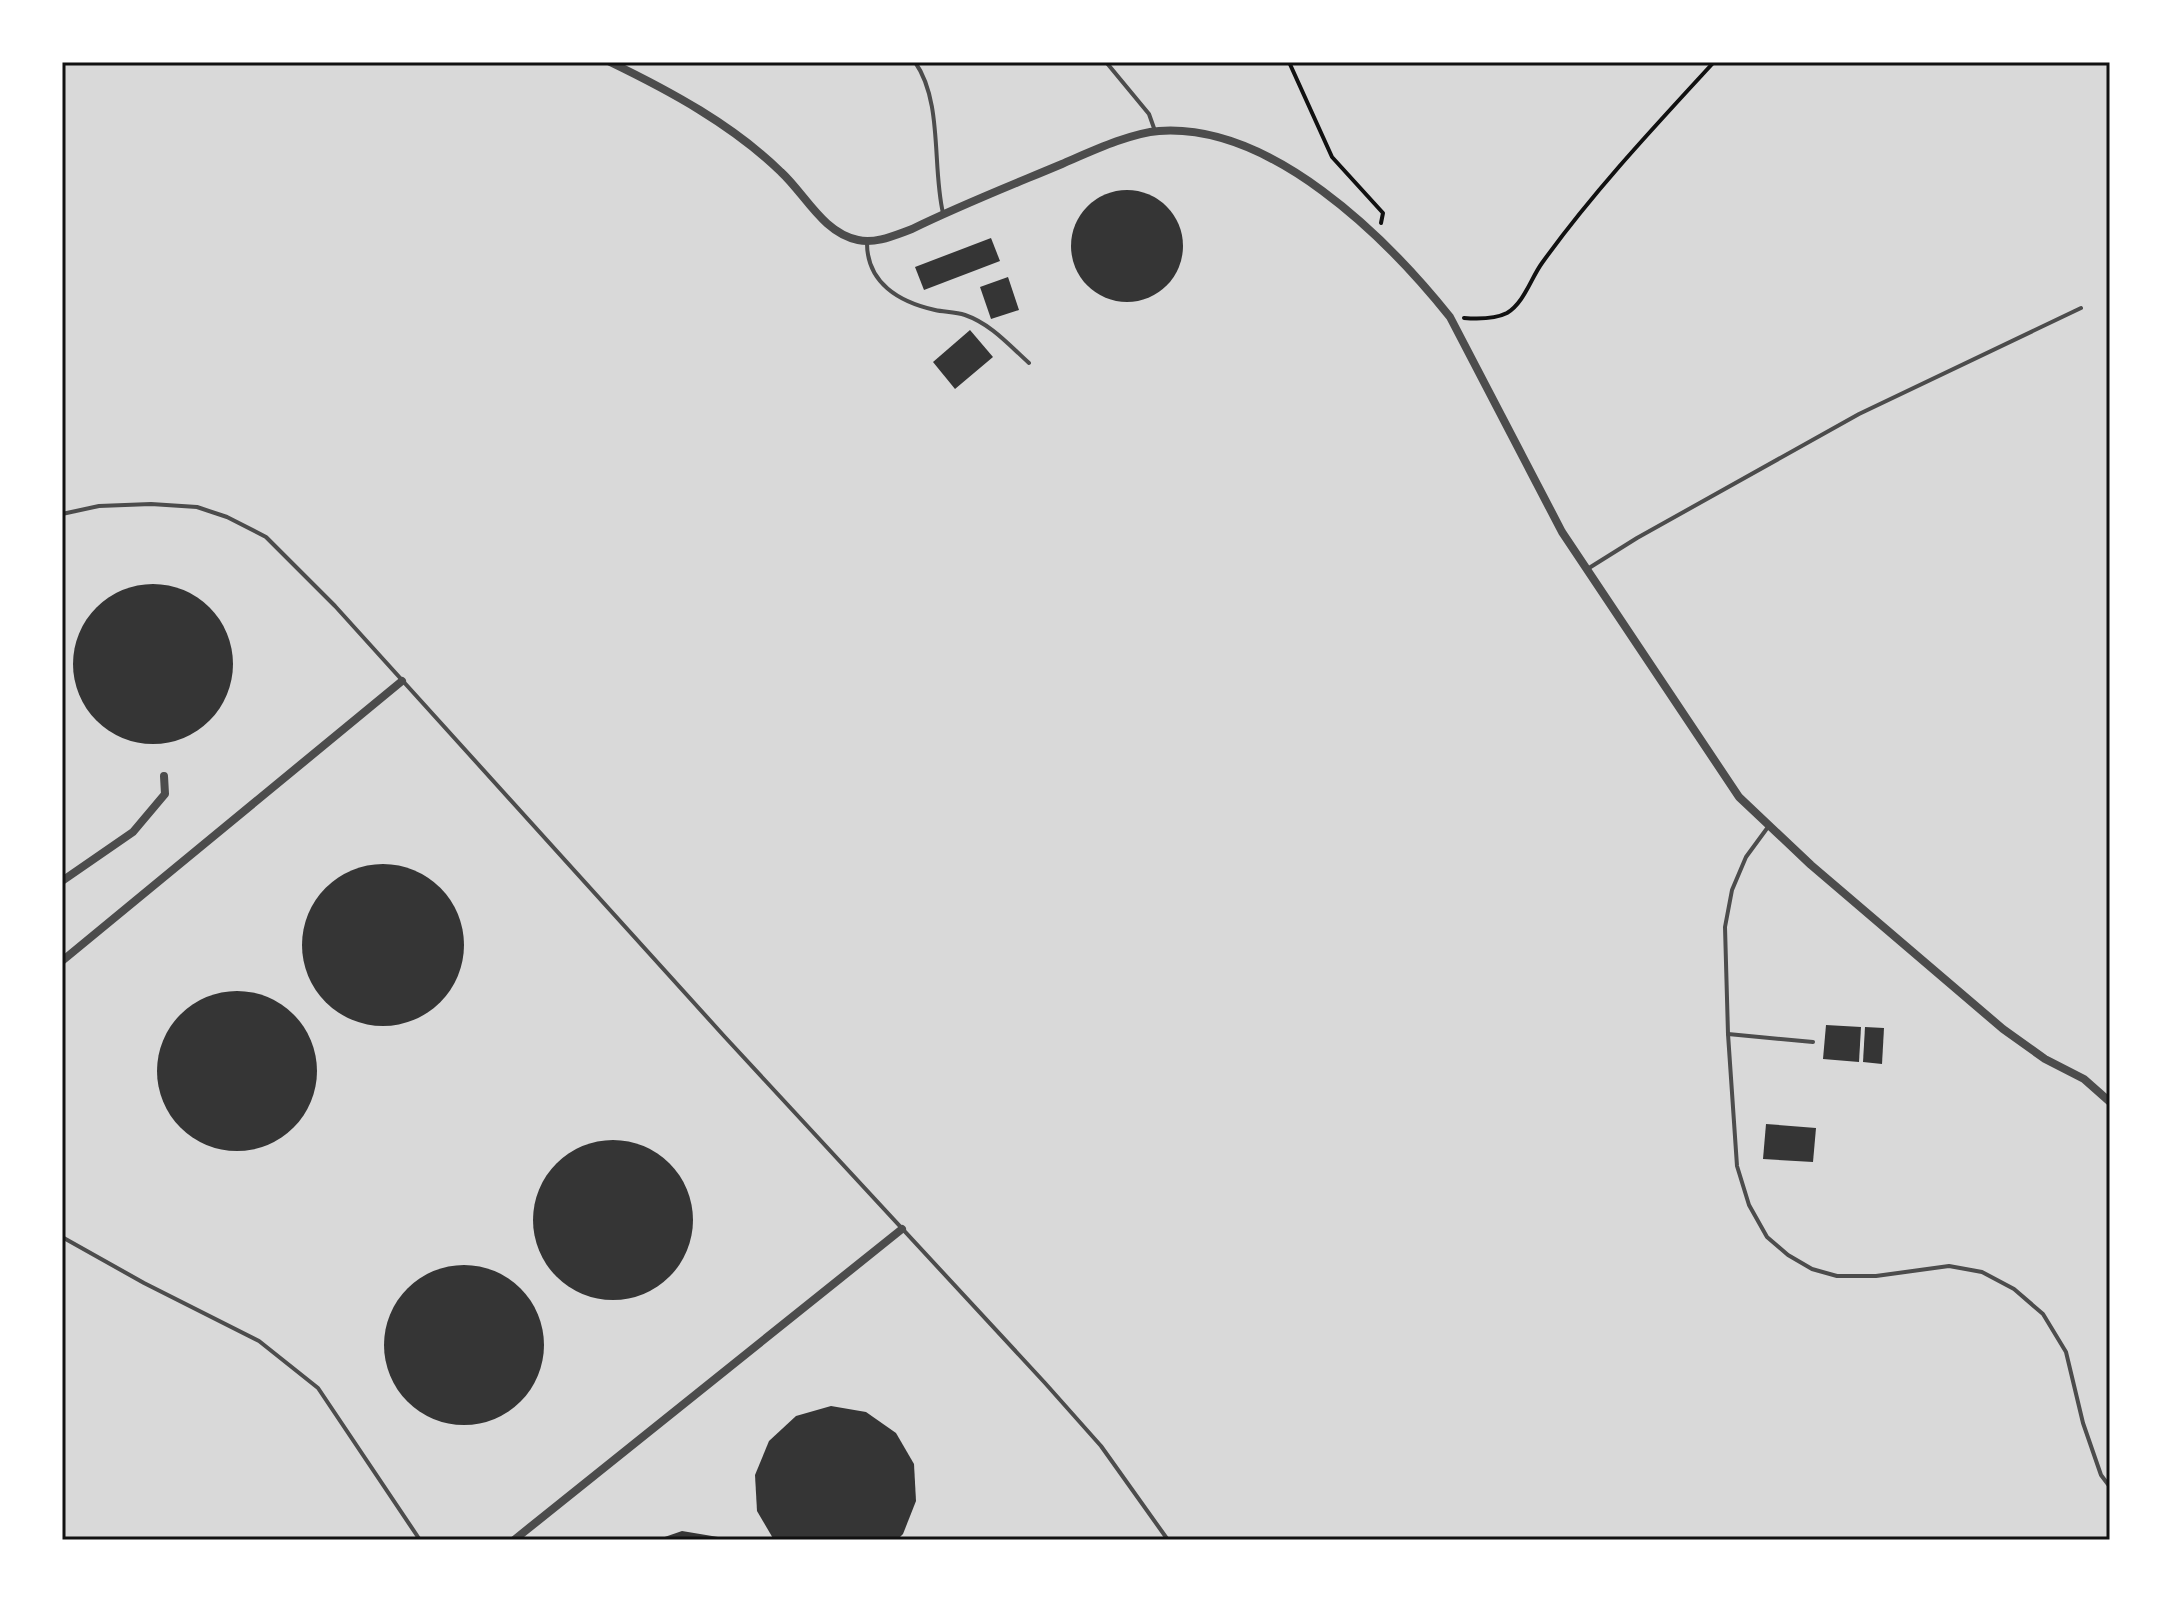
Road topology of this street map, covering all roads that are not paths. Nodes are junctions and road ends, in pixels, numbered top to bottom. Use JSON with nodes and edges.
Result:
{"nodes":[{"id":1,"x":610,"y":62,"type":"edge"},
{"id":2,"x":915,"y":62,"type":"edge"},
{"id":3,"x":1106,"y":62,"type":"edge"},
{"id":4,"x":1155,"y":131,"type":"junction"},
{"id":5,"x":943,"y":213,"type":"junction"},
{"id":6,"x":867,"y":241,"type":"junction"},
{"id":7,"x":2081,"y":308,"type":"dead end"},
{"id":8,"x":1029,"y":363,"type":"dead end"},
{"id":9,"x":62,"y":514,"type":"edge"},
{"id":10,"x":1589,"y":568,"type":"junction"},
{"id":11,"x":402,"y":681,"type":"junction"},
{"id":12,"x":164,"y":776,"type":"dead end"},
{"id":13,"x":1768,"y":826,"type":"junction"},
{"id":14,"x":62,"y":881,"type":"edge"},
{"id":15,"x":62,"y":961,"type":"edge"},
{"id":16,"x":1728,"y":1034,"type":"junction"},
{"id":17,"x":1813,"y":1042,"type":"dead end"},
{"id":18,"x":2110,"y":1102,"type":"edge"},
{"id":19,"x":902,"y":1229,"type":"junction"},
{"id":20,"x":62,"y":1237,"type":"edge"},
{"id":21,"x":2110,"y":1487,"type":"edge"},
{"id":22,"x":420,"y":1540,"type":"edge"},
{"id":23,"x":514,"y":1540,"type":"edge"},
{"id":24,"x":1168,"y":1540,"type":"edge"}],
"edges":[{"from":1,"to":6,"type":"street"},
{"from":2,"to":5,"type":"lane"},
{"from":3,"to":4,"type":"lane"},
{"from":4,"to":5,"type":"street"},
{"from":4,"to":10,"type":"street"},
{"from":5,"to":6,"type":"street"},
{"from":6,"to":8,"type":"lane"},
{"from":7,"to":10,"type":"lane"},
{"from":9,"to":11,"type":"lane"},
{"from":10,"to":13,"type":"street"},
{"from":11,"to":15,"type":"street"},
{"from":11,"to":19,"type":"lane"},
{"from":12,"to":14,"type":"street"},
{"from":13,"to":16,"type":"lane"},
{"from":13,"to":18,"type":"street"},
{"from":16,"to":17,"type":"lane"},
{"from":16,"to":21,"type":"lane"},
{"from":19,"to":23,"type":"street"},
{"from":19,"to":24,"type":"lane"},
{"from":20,"to":22,"type":"lane"}]}
